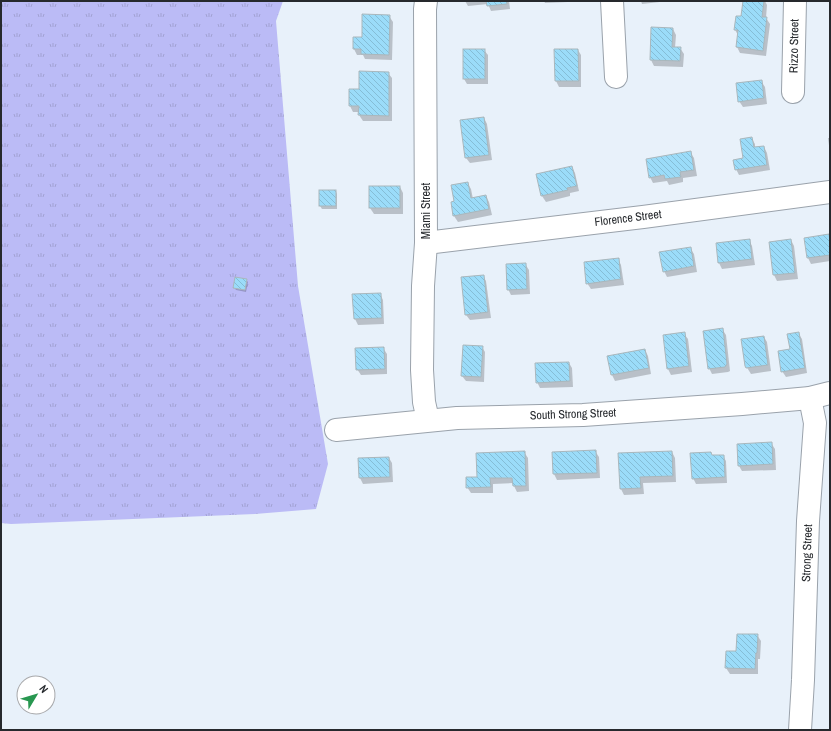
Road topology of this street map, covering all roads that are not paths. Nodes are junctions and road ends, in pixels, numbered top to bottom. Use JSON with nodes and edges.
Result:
{"nodes":[{"id":1,"x":426,"y":1,"type":"edge"},
{"id":2,"x":612,"y":1,"type":"edge"},
{"id":3,"x":795,"y":1,"type":"edge"},
{"id":4,"x":616,"y":77,"type":"dead end"},
{"id":5,"x":793,"y":92,"type":"dead end"},
{"id":6,"x":830,"y":192,"type":"edge"},
{"id":7,"x":426,"y":243,"type":"junction"},
{"id":8,"x":820,"y":395,"type":"edge"},
{"id":9,"x":428,"y":420,"type":"junction"},
{"id":10,"x":336,"y":430,"type":"dead end"},
{"id":11,"x":800,"y":730,"type":"edge"}],
"edges":[{"from":1,"to":7,"type":"street","name":"Miami Street"},
{"from":2,"to":4,"type":"street"},
{"from":3,"to":5,"type":"street","name":"Rizzo Street"},
{"from":6,"to":7,"type":"street","name":"Florence Street"},
{"from":7,"to":9,"type":"street","name":"Miami Street"},
{"from":8,"to":9,"type":"street","name":"South Strong Street"},
{"from":8,"to":11,"type":"street","name":"Strong Street"},
{"from":9,"to":10,"type":"street","name":"South Strong Street"}]}
